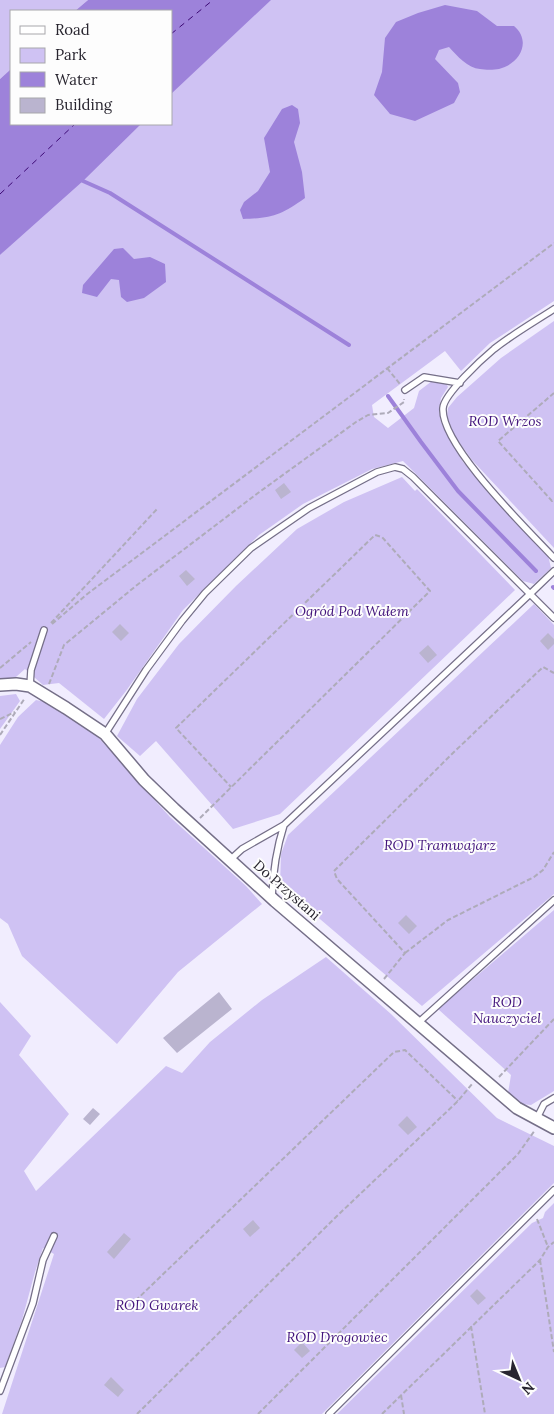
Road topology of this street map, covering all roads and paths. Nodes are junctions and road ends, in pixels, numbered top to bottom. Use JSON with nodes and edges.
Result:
{"nodes":[{"id":1,"x":554,"y":243,"type":"edge"},
{"id":2,"x":554,"y":309,"type":"edge"},
{"id":3,"x":387,"y":368,"type":"junction"},
{"id":4,"x":460,"y":383,"type":"junction"},
{"id":5,"x":400,"y":384,"type":"dead end"},
{"id":6,"x":405,"y":390,"type":"dead end"},
{"id":7,"x":554,"y":393,"type":"edge"},
{"id":8,"x":404,"y":402,"type":"dead end"},
{"id":9,"x":554,"y":499,"type":"edge"},
{"id":10,"x":158,"y":508,"type":"dead end"},
{"id":11,"x":554,"y":558,"type":"edge"},
{"id":12,"x":554,"y":571,"type":"edge"},
{"id":13,"x":530,"y":594,"type":"junction"},
{"id":14,"x":554,"y":618,"type":"edge"},
{"id":15,"x":44,"y":630,"type":"junction"},
{"id":16,"x":0,"y":668,"type":"edge"},
{"id":17,"x":554,"y":673,"type":"edge"},
{"id":18,"x":0,"y":685,"type":"edge"},
{"id":19,"x":30,"y":686,"type":"junction"},
{"id":20,"x":45,"y":696,"type":"junction"},
{"id":21,"x":17,"y":711,"type":"junction"},
{"id":22,"x":0,"y":719,"type":"edge"},
{"id":23,"x":105,"y":734,"type":"junction"},
{"id":24,"x":0,"y":735,"type":"edge"},
{"id":25,"x":231,"y":787,"type":"junction"},
{"id":26,"x":192,"y":825,"type":"junction"},
{"id":27,"x":284,"y":825,"type":"junction"},
{"id":28,"x":554,"y":852,"type":"edge"},
{"id":29,"x":230,"y":860,"type":"junction"},
{"id":30,"x":272,"y":897,"type":"junction"},
{"id":31,"x":554,"y":900,"type":"edge"},
{"id":32,"x":405,"y":953,"type":"junction"},
{"id":33,"x":386,"y":976,"type":"dead end"},
{"id":34,"x":554,"y":1019,"type":"edge"},
{"id":35,"x":418,"y":1023,"type":"junction"},
{"id":36,"x":505,"y":1070,"type":"dead end"},
{"id":37,"x":468,"y":1089,"type":"dead end"},
{"id":38,"x":554,"y":1098,"type":"edge"},
{"id":39,"x":458,"y":1101,"type":"junction"},
{"id":40,"x":536,"y":1120,"type":"junction"},
{"id":41,"x":554,"y":1128,"type":"edge"},
{"id":42,"x":532,"y":1135,"type":"dead end"},
{"id":43,"x":554,"y":1190,"type":"edge"},
{"id":44,"x":537,"y":1221,"type":"dead end"},
{"id":45,"x":54,"y":1236,"type":"dead end"},
{"id":46,"x":554,"y":1242,"type":"edge"},
{"id":47,"x":548,"y":1247,"type":"junction"},
{"id":48,"x":540,"y":1260,"type":"junction"},
{"id":49,"x":130,"y":1306,"type":"dead end"},
{"id":50,"x":471,"y":1326,"type":"junction"},
{"id":51,"x":554,"y":1352,"type":"edge"},
{"id":52,"x":0,"y":1390,"type":"edge"},
{"id":53,"x":402,"y":1395,"type":"junction"},
{"id":54,"x":137,"y":1414,"type":"edge"},
{"id":55,"x":258,"y":1414,"type":"edge"},
{"id":56,"x":330,"y":1414,"type":"edge"},
{"id":57,"x":382,"y":1414,"type":"edge"},
{"id":58,"x":404,"y":1414,"type":"edge"},
{"id":59,"x":485,"y":1414,"type":"edge"}],
"edges":[{"from":1,"to":3,"type":"path"},
{"from":2,"to":4,"type":"lane"},
{"from":3,"to":5,"type":"path"},
{"from":3,"to":15,"type":"path"},
{"from":4,"to":6,"type":"lane"},
{"from":4,"to":11,"type":"lane"},
{"from":7,"to":9,"type":"path"},
{"from":8,"to":20,"type":"path"},
{"from":10,"to":15,"type":"path"},
{"from":12,"to":13,"type":"lane"},
{"from":13,"to":14,"type":"lane"},
{"from":13,"to":23,"type":"lane"},
{"from":13,"to":27,"type":"lane"},
{"from":15,"to":16,"type":"path"},
{"from":15,"to":19,"type":"lane"},
{"from":17,"to":32,"type":"path"},
{"from":18,"to":19,"type":"street"},
{"from":19,"to":20,"type":"street","name":"Do Przystani"},
{"from":19,"to":21,"type":"path"},
{"from":20,"to":23,"type":"street","name":"Do Przystani"},
{"from":21,"to":22,"type":"path"},
{"from":21,"to":24,"type":"path"},
{"from":23,"to":26,"type":"street","name":"Do Przystani"},
{"from":25,"to":25,"type":"path"},
{"from":25,"to":26,"type":"path"},
{"from":26,"to":29,"type":"street","name":"Do Przystani"},
{"from":27,"to":29,"type":"lane"},
{"from":27,"to":30,"type":"lane"},
{"from":28,"to":32,"type":"path"},
{"from":29,"to":30,"type":"street","name":"Do Przystani"},
{"from":30,"to":35,"type":"street","name":"Do Przystani"},
{"from":31,"to":35,"type":"lane"},
{"from":32,"to":33,"type":"path"},
{"from":34,"to":36,"type":"path"},
{"from":35,"to":40,"type":"street","name":"Do Przystani"},
{"from":37,"to":39,"type":"path"},
{"from":38,"to":40,"type":"lane"},
{"from":39,"to":49,"type":"path"},
{"from":39,"to":54,"type":"path"},
{"from":40,"to":41,"type":"street","name":"Do Przystani"},
{"from":42,"to":55,"type":"path"},
{"from":43,"to":56,"type":"lane"},
{"from":44,"to":47,"type":"path"},
{"from":45,"to":52,"type":"lane"},
{"from":46,"to":47,"type":"path"},
{"from":47,"to":48,"type":"path"},
{"from":48,"to":50,"type":"path"},
{"from":48,"to":51,"type":"path"},
{"from":50,"to":53,"type":"path"},
{"from":50,"to":59,"type":"path"},
{"from":53,"to":57,"type":"path"},
{"from":53,"to":58,"type":"path"}]}
